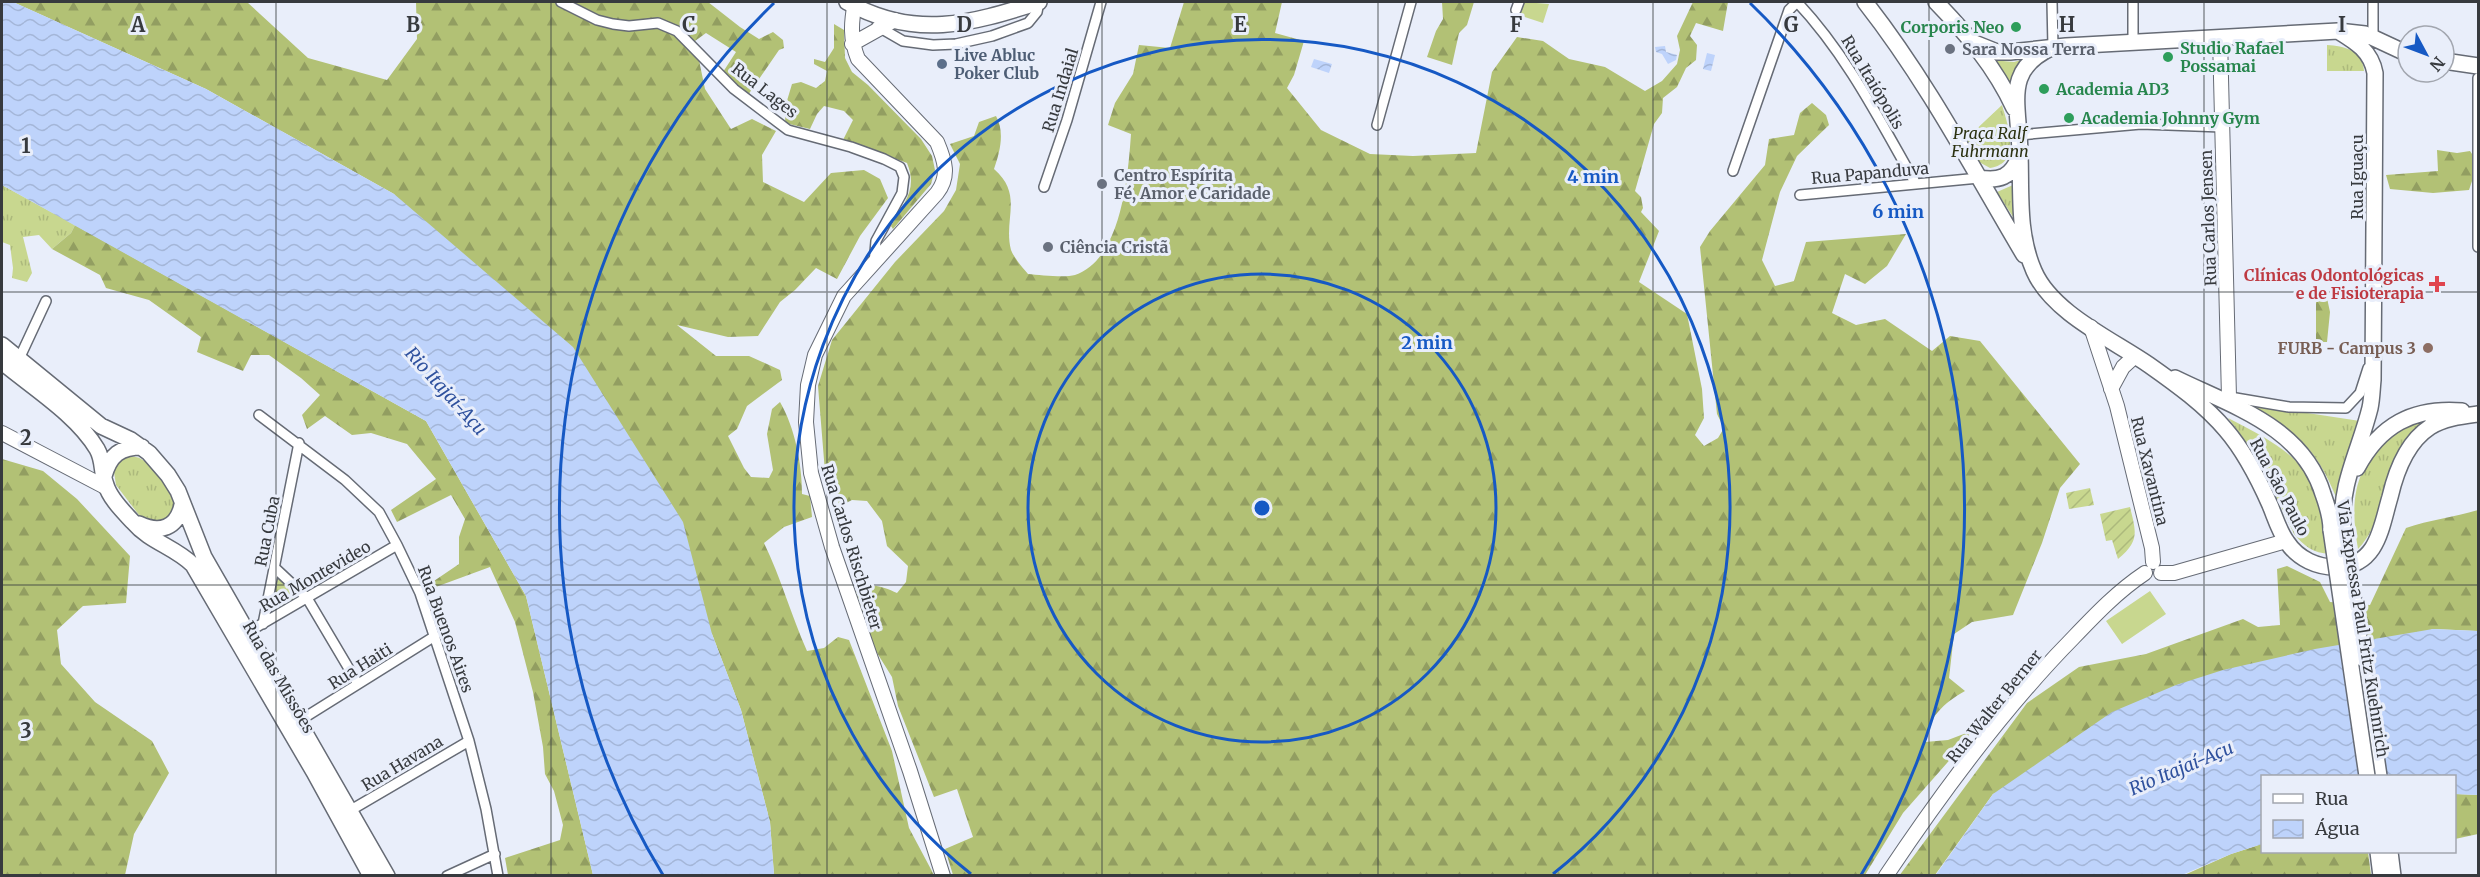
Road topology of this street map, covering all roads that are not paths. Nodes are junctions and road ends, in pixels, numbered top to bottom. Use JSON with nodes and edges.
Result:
{"nodes":[{"id":1,"x":561,"y":2,"type":"edge"},
{"id":2,"x":1039,"y":2,"type":"edge"},
{"id":3,"x":1101,"y":2,"type":"edge"},
{"id":4,"x":1411,"y":2,"type":"edge"},
{"id":5,"x":1797,"y":2,"type":"edge"},
{"id":6,"x":1865,"y":2,"type":"edge"},
{"id":7,"x":1936,"y":2,"type":"edge"},
{"id":8,"x":2052,"y":2,"type":"edge"},
{"id":9,"x":2133,"y":2,"type":"edge"},
{"id":10,"x":2373,"y":2,"type":"edge"},
{"id":11,"x":852,"y":3,"type":"edge"},
{"id":12,"x":871,"y":13,"type":"junction"},
{"id":13,"x":895,"y":20,"type":"junction"},
{"id":14,"x":878,"y":28,"type":"junction"},
{"id":15,"x":2338,"y":31,"type":"junction"},
{"id":16,"x":2373,"y":37,"type":"junction"},
{"id":17,"x":2220,"y":38,"type":"junction"},
{"id":18,"x":1972,"y":42,"type":"junction"},
{"id":19,"x":2133,"y":43,"type":"junction"},
{"id":20,"x":852,"y":44,"type":"junction"},
{"id":21,"x":2053,"y":47,"type":"junction"},
{"id":22,"x":2396,"y":48,"type":"edge"},
{"id":23,"x":2456,"y":63,"type":"edge"},
{"id":24,"x":2478,"y":68,"type":"edge"},
{"id":25,"x":2478,"y":78,"type":"edge"},
{"id":26,"x":2016,"y":114,"type":"junction"},
{"id":27,"x":1377,"y":125,"type":"dead end"},
{"id":28,"x":2222,"y":128,"type":"junction"},
{"id":29,"x":2019,"y":135,"type":"junction"},
{"id":30,"x":2020,"y":152,"type":"junction"},
{"id":31,"x":1733,"y":171,"type":"dead end"},
{"id":32,"x":1979,"y":178,"type":"junction"},
{"id":33,"x":1916,"y":184,"type":"junction"},
{"id":34,"x":1044,"y":187,"type":"dead end"},
{"id":35,"x":1800,"y":195,"type":"dead end"},
{"id":36,"x":2478,"y":247,"type":"edge"},
{"id":37,"x":874,"y":264,"type":"junction"},
{"id":38,"x":2033,"y":270,"type":"junction"},
{"id":39,"x":46,"y":301,"type":"dead end"},
{"id":40,"x":2091,"y":327,"type":"junction"},
{"id":41,"x":2374,"y":340,"type":"junction"},
{"id":42,"x":2,"y":345,"type":"edge"},
{"id":43,"x":2135,"y":356,"type":"junction"},
{"id":44,"x":19,"y":358,"type":"junction"},
{"id":45,"x":2,"y":362,"type":"edge"},
{"id":46,"x":2151,"y":366,"type":"junction"},
{"id":47,"x":2111,"y":389,"type":"junction"},
{"id":48,"x":2210,"y":394,"type":"junction"},
{"id":49,"x":2229,"y":397,"type":"junction"},
{"id":50,"x":2478,"y":413,"type":"edge"},
{"id":51,"x":259,"y":414,"type":"dead end"},
{"id":52,"x":2,"y":433,"type":"edge"},
{"id":53,"x":299,"y":443,"type":"junction"},
{"id":54,"x":142,"y":447,"type":"junction"},
{"id":55,"x":105,"y":482,"type":"junction"},
{"id":56,"x":2342,"y":504,"type":"junction"},
{"id":57,"x":182,"y":505,"type":"junction"},
{"id":58,"x":131,"y":520,"type":"junction"},
{"id":59,"x":2337,"y":529,"type":"junction"},
{"id":60,"x":2286,"y":541,"type":"junction"},
{"id":61,"x":397,"y":545,"type":"junction"},
{"id":62,"x":275,"y":568,"type":"junction"},
{"id":63,"x":2153,"y":570,"type":"junction"},
{"id":64,"x":307,"y":598,"type":"junction"},
{"id":65,"x":263,"y":624,"type":"junction"},
{"id":66,"x":248,"y":633,"type":"junction"},
{"id":67,"x":435,"y":636,"type":"junction"},
{"id":68,"x":358,"y":684,"type":"junction"},
{"id":69,"x":299,"y":721,"type":"junction"},
{"id":70,"x":469,"y":741,"type":"junction"},
{"id":71,"x":2367,"y":775,"type":"edge"},
{"id":72,"x":2379,"y":775,"type":"edge"},
{"id":73,"x":333,"y":806,"type":"junction"},
{"id":74,"x":351,"y":810,"type":"junction"},
{"id":75,"x":2378,"y":853,"type":"edge"},
{"id":76,"x":2390,"y":853,"type":"edge"},
{"id":77,"x":495,"y":854,"type":"junction"},
{"id":78,"x":371,"y":876,"type":"edge"},
{"id":79,"x":387,"y":876,"type":"edge"},
{"id":80,"x":447,"y":876,"type":"edge"},
{"id":81,"x":498,"y":876,"type":"edge"},
{"id":82,"x":943,"y":876,"type":"edge"},
{"id":83,"x":1887,"y":876,"type":"edge"},
{"id":84,"x":2381,"y":876,"type":"edge"},
{"id":85,"x":2393,"y":876,"type":"edge"}],
"edges":[{"from":1,"to":37,"type":"street","name":"Rua Lages"},
{"from":2,"to":13,"type":"main road"},
{"from":2,"to":14,"type":"street"},
{"from":3,"to":34,"type":"street","name":"Rua Indaial"},
{"from":4,"to":27,"type":"street"},
{"from":5,"to":31,"type":"street"},
{"from":5,"to":33,"type":"street","name":"Rua Itaiópolis"},
{"from":6,"to":32,"type":"main road"},
{"from":7,"to":18,"type":"main road","name":"Rua São Paulo"},
{"from":8,"to":21,"type":"street"},
{"from":9,"to":19,"type":"street"},
{"from":10,"to":16,"type":"street"},
{"from":11,"to":12,"type":"main road"},
{"from":11,"to":20,"type":"street"},
{"from":12,"to":13,"type":"main road"},
{"from":12,"to":14,"type":"street"},
{"from":13,"to":14,"type":"street"},
{"from":14,"to":20,"type":"street"},
{"from":15,"to":16,"type":"main road"},
{"from":15,"to":17,"type":"main road"},
{"from":15,"to":41,"type":"main road","name":"Rua Iguaçu"},
{"from":16,"to":22,"type":"main road"},
{"from":17,"to":19,"type":"main road"},
{"from":17,"to":28,"type":"street","name":"Rua Carlos Jensen"},
{"from":18,"to":21,"type":"main road","name":"Rua São Paulo"},
{"from":18,"to":26,"type":"main road","name":"Rua São Paulo"},
{"from":19,"to":21,"type":"main road"},
{"from":20,"to":37,"type":"street","name":"Rua Carlos Rischbieter"},
{"from":21,"to":26,"type":"main road","name":"Rua São Paulo"},
{"from":23,"to":24,"type":"main road"},
{"from":25,"to":36,"type":"street"},
{"from":26,"to":29,"type":"main road","name":"Rua São Paulo"},
{"from":28,"to":29,"type":"street"},
{"from":28,"to":49,"type":"street","name":"Rua Carlos Jensen"},
{"from":29,"to":30,"type":"main road","name":"Rua São Paulo"},
{"from":30,"to":32,"type":"main road"},
{"from":30,"to":38,"type":"main road","name":"Rua São Paulo"},
{"from":32,"to":33,"type":"street","name":"Rua Papanduva"},
{"from":32,"to":38,"type":"main road"},
{"from":33,"to":35,"type":"street","name":"Rua Papanduva"},
{"from":37,"to":82,"type":"street","name":"Rua Carlos Rischbieter"},
{"from":38,"to":40,"type":"main road","name":"Rua São Paulo"},
{"from":39,"to":44,"type":"street"},
{"from":40,"to":43,"type":"main road","name":"Rua São Paulo"},
{"from":40,"to":47,"type":"street","name":"Rua Xavantina"},
{"from":41,"to":49,"type":"street"},
{"from":41,"to":56,"type":"main road","name":"Via Expressa Paul Fritz Kuehnrich"},
{"from":42,"to":44,"type":"main road"},
{"from":43,"to":46,"type":"main road","name":"Rua São Paulo"},
{"from":43,"to":47,"type":"street"},
{"from":44,"to":54,"type":"main road"},
{"from":45,"to":55,"type":"main road"},
{"from":46,"to":48,"type":"main road","name":"Via Expressa Paul Fritz Kuehnrich"},
{"from":46,"to":60,"type":"main road","name":"Rua São Paulo"},
{"from":47,"to":63,"type":"street","name":"Rua Xavantina"},
{"from":48,"to":49,"type":"street"},
{"from":48,"to":59,"type":"main road","name":"Via Expressa Paul Fritz Kuehnrich"},
{"from":50,"to":56,"type":"main road"},
{"from":50,"to":60,"type":"main road","name":"Rua São Paulo"},
{"from":51,"to":53,"type":"street","name":"Rua Buenos Aires"},
{"from":52,"to":55,"type":"street"},
{"from":53,"to":61,"type":"street","name":"Rua Buenos Aires"},
{"from":53,"to":62,"type":"street","name":"Rua Cuba"},
{"from":54,"to":55,"type":"main road"},
{"from":54,"to":57,"type":"main road"},
{"from":55,"to":58,"type":"main road"},
{"from":56,"to":59,"type":"main road","name":"Via Expressa Paul Fritz Kuehnrich"},
{"from":57,"to":58,"type":"main road"},
{"from":57,"to":66,"type":"main road","name":"Rua das Missões"},
{"from":58,"to":73,"type":"main road","name":"Rua das Missões"},
{"from":59,"to":71,"type":"main road","name":"Via Expressa Paul Fritz Kuehnrich","bridge":true},
{"from":59,"to":72,"type":"main road","name":"Via Expressa Paul Fritz Kuehnrich","bridge":true},
{"from":60,"to":63,"type":"street"},
{"from":61,"to":64,"type":"street","name":"Rua Montevideo"},
{"from":61,"to":67,"type":"street","name":"Rua Buenos Aires"},
{"from":62,"to":64,"type":"street"},
{"from":62,"to":65,"type":"street","name":"Rua Cuba"},
{"from":63,"to":83,"type":"street","name":"Rua Walter Berner"},
{"from":64,"to":65,"type":"street","name":"Rua Montevideo"},
{"from":64,"to":68,"type":"street"},
{"from":65,"to":66,"type":"street","name":"Rua Montevideo"},
{"from":66,"to":69,"type":"main road","name":"Rua das Missões"},
{"from":67,"to":68,"type":"street","name":"Rua Haiti"},
{"from":67,"to":70,"type":"street","name":"Rua Buenos Aires"},
{"from":68,"to":69,"type":"street","name":"Rua Haiti"},
{"from":69,"to":74,"type":"main road","name":"Rua das Missões"},
{"from":70,"to":74,"type":"street","name":"Rua Havana"},
{"from":70,"to":77,"type":"street","name":"Rua Buenos Aires"},
{"from":73,"to":74,"type":"main road"},
{"from":73,"to":78,"type":"main road","name":"Rua das Missões"},
{"from":74,"to":79,"type":"main road","name":"Rua das Missões"},
{"from":75,"to":84,"type":"main road"},
{"from":76,"to":85,"type":"main road"},
{"from":77,"to":80,"type":"street"},
{"from":77,"to":81,"type":"street","name":"Rua Buenos Aires"}]}
